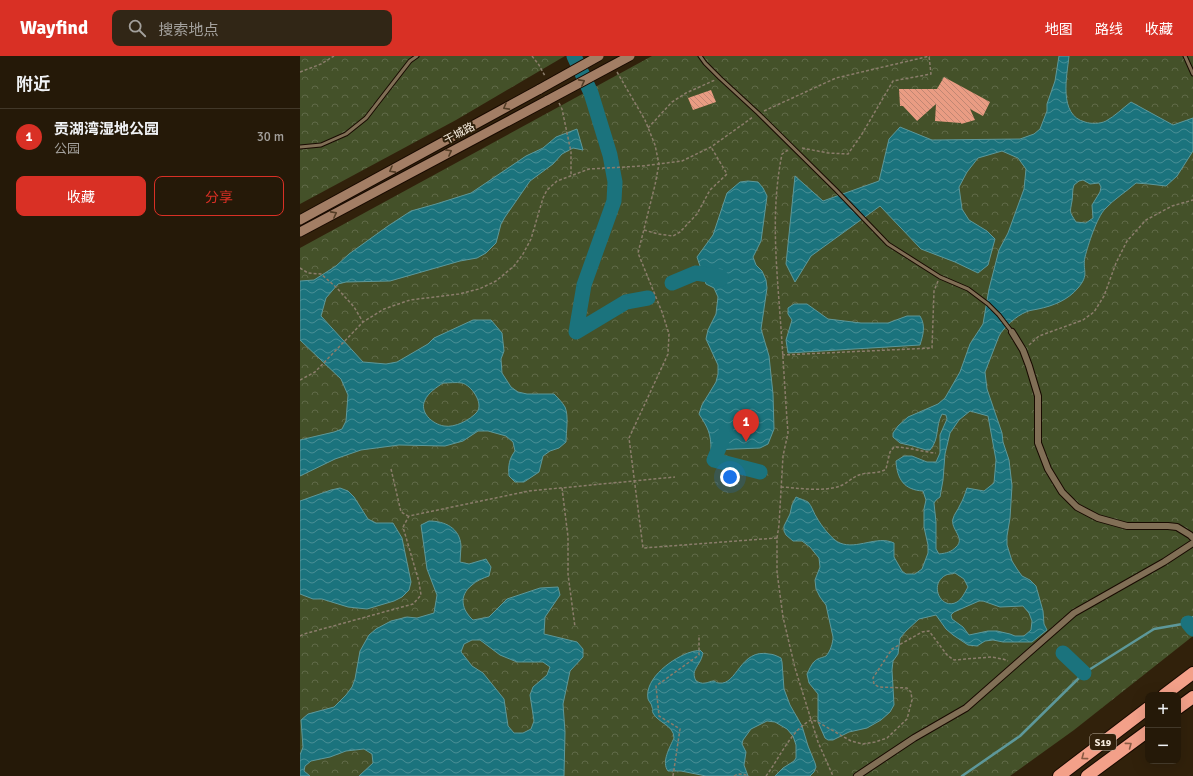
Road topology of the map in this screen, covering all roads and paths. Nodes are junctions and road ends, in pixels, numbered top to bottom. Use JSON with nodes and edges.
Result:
{"nodes":[{"id":1,"x":334,"y":56,"type":"edge"},
{"id":2,"x":417,"y":56,"type":"edge"},
{"id":3,"x":599,"y":56,"type":"edge"},
{"id":4,"x":630,"y":56,"type":"edge"},
{"id":5,"x":700,"y":56,"type":"edge"},
{"id":6,"x":930,"y":56,"type":"edge"},
{"id":7,"x":1185,"y":56,"type":"edge"},
{"id":8,"x":614,"y":67,"type":"dead end"},
{"id":9,"x":300,"y":72,"type":"edge"},
{"id":10,"x":1193,"y":74,"type":"edge"},
{"id":11,"x":720,"y":78,"type":"junction"},
{"id":12,"x":758,"y":113,"type":"junction"},
{"id":13,"x":648,"y":128,"type":"junction"},
{"id":14,"x":568,"y":136,"type":"dead end"},
{"id":15,"x":711,"y":147,"type":"junction"},
{"id":16,"x":300,"y":148,"type":"edge"},
{"id":17,"x":793,"y":148,"type":"junction"},
{"id":18,"x":659,"y":164,"type":"junction"},
{"id":19,"x":571,"y":175,"type":"junction"},
{"id":20,"x":1193,"y":200,"type":"edge"},
{"id":21,"x":300,"y":220,"type":"edge"},
{"id":22,"x":644,"y":230,"type":"junction"},
{"id":23,"x":300,"y":232,"type":"edge"},
{"id":24,"x":300,"y":268,"type":"edge"},
{"id":25,"x":940,"y":277,"type":"junction"},
{"id":26,"x":363,"y":322,"type":"junction"},
{"id":27,"x":1012,"y":332,"type":"joint"},
{"id":28,"x":1023,"y":350,"type":"junction"},
{"id":29,"x":782,"y":355,"type":"junction"},
{"id":30,"x":300,"y":380,"type":"edge"},
{"id":31,"x":936,"y":453,"type":"dead end"},
{"id":32,"x":391,"y":469,"type":"dead end"},
{"id":33,"x":675,"y":477,"type":"dead end"},
{"id":34,"x":635,"y":481,"type":"junction"},
{"id":35,"x":781,"y":487,"type":"junction"},
{"id":36,"x":562,"y":488,"type":"junction"},
{"id":37,"x":409,"y":516,"type":"junction"},
{"id":38,"x":777,"y":538,"type":"junction"},
{"id":39,"x":1193,"y":538,"type":"edge"},
{"id":40,"x":1193,"y":544,"type":"edge"},
{"id":41,"x":574,"y":628,"type":"dead end"},
{"id":42,"x":699,"y":635,"type":"dead end"},
{"id":43,"x":300,"y":636,"type":"edge"},
{"id":44,"x":1015,"y":665,"type":"junction"},
{"id":45,"x":1192,"y":674,"type":"edge"},
{"id":46,"x":1168,"y":692,"type":"edge"},
{"id":47,"x":1193,"y":697,"type":"edge"},
{"id":48,"x":1181,"y":706,"type":"edge"},
{"id":49,"x":1145,"y":710,"type":"edge"},
{"id":50,"x":811,"y":720,"type":"junction"},
{"id":51,"x":1145,"y":733,"type":"edge"},
{"id":52,"x":673,"y":776,"type":"edge"},
{"id":53,"x":734,"y":776,"type":"edge"},
{"id":54,"x":749,"y":776,"type":"edge"},
{"id":55,"x":766,"y":776,"type":"edge"},
{"id":56,"x":833,"y":776,"type":"edge"},
{"id":57,"x":857,"y":776,"type":"edge"},
{"id":58,"x":1058,"y":776,"type":"edge"},
{"id":59,"x":1087,"y":776,"type":"edge"}],
"edges":[{"from":1,"to":9,"type":"path"},
{"from":2,"to":16,"type":"lane"},
{"from":3,"to":21,"type":"street","name":"干城路","one_way":true,"bridge":true},
{"from":23,"to":4,"type":"street","name":"干城路","one_way":true,"bridge":true},
{"from":5,"to":11,"type":"lane"},
{"from":6,"to":12,"type":"path"},
{"from":6,"to":17,"type":"path"},
{"from":7,"to":10,"type":"lane"},
{"from":8,"to":13,"type":"path"},
{"from":11,"to":12,"type":"lane"},
{"from":11,"to":13,"type":"path"},
{"from":12,"to":15,"type":"path"},
{"from":12,"to":17,"type":"lane"},
{"from":13,"to":18,"type":"path"},
{"from":14,"to":19,"type":"path"},
{"from":15,"to":18,"type":"path"},
{"from":15,"to":22,"type":"path"},
{"from":17,"to":25,"type":"lane"},
{"from":17,"to":29,"type":"path"},
{"from":18,"to":19,"type":"path"},
{"from":18,"to":22,"type":"path"},
{"from":19,"to":26,"type":"path"},
{"from":20,"to":28,"type":"path"},
{"from":22,"to":34,"type":"path"},
{"from":24,"to":26,"type":"path"},
{"from":25,"to":27,"type":"lane"},
{"from":25,"to":29,"type":"path"},
{"from":26,"to":30,"type":"path"},
{"from":27,"to":28,"type":"street"},
{"from":28,"to":39,"type":"street"},
{"from":29,"to":35,"type":"path"},
{"from":31,"to":35,"type":"path"},
{"from":32,"to":37,"type":"path"},
{"from":33,"to":34,"type":"path"},
{"from":34,"to":36,"type":"path"},
{"from":34,"to":38,"type":"path"},
{"from":35,"to":38,"type":"path"},
{"from":36,"to":37,"type":"path"},
{"from":36,"to":41,"type":"path"},
{"from":37,"to":43,"type":"path"},
{"from":38,"to":50,"type":"path"},
{"from":40,"to":44,"type":"street"},
{"from":42,"to":52,"type":"path"},
{"from":44,"to":50,"type":"path"},
{"from":44,"to":57,"type":"street"},
{"from":45,"to":46,"type":"highway"},
{"from":47,"to":48,"type":"highway"},
{"from":49,"to":58,"type":"highway","number":"S19","one_way":true},
{"from":50,"to":55,"type":"path"},
{"from":50,"to":56,"type":"path"},
{"from":59,"to":51,"type":"highway","number":"S19","one_way":true},
{"from":53,"to":54,"type":"path"}]}
